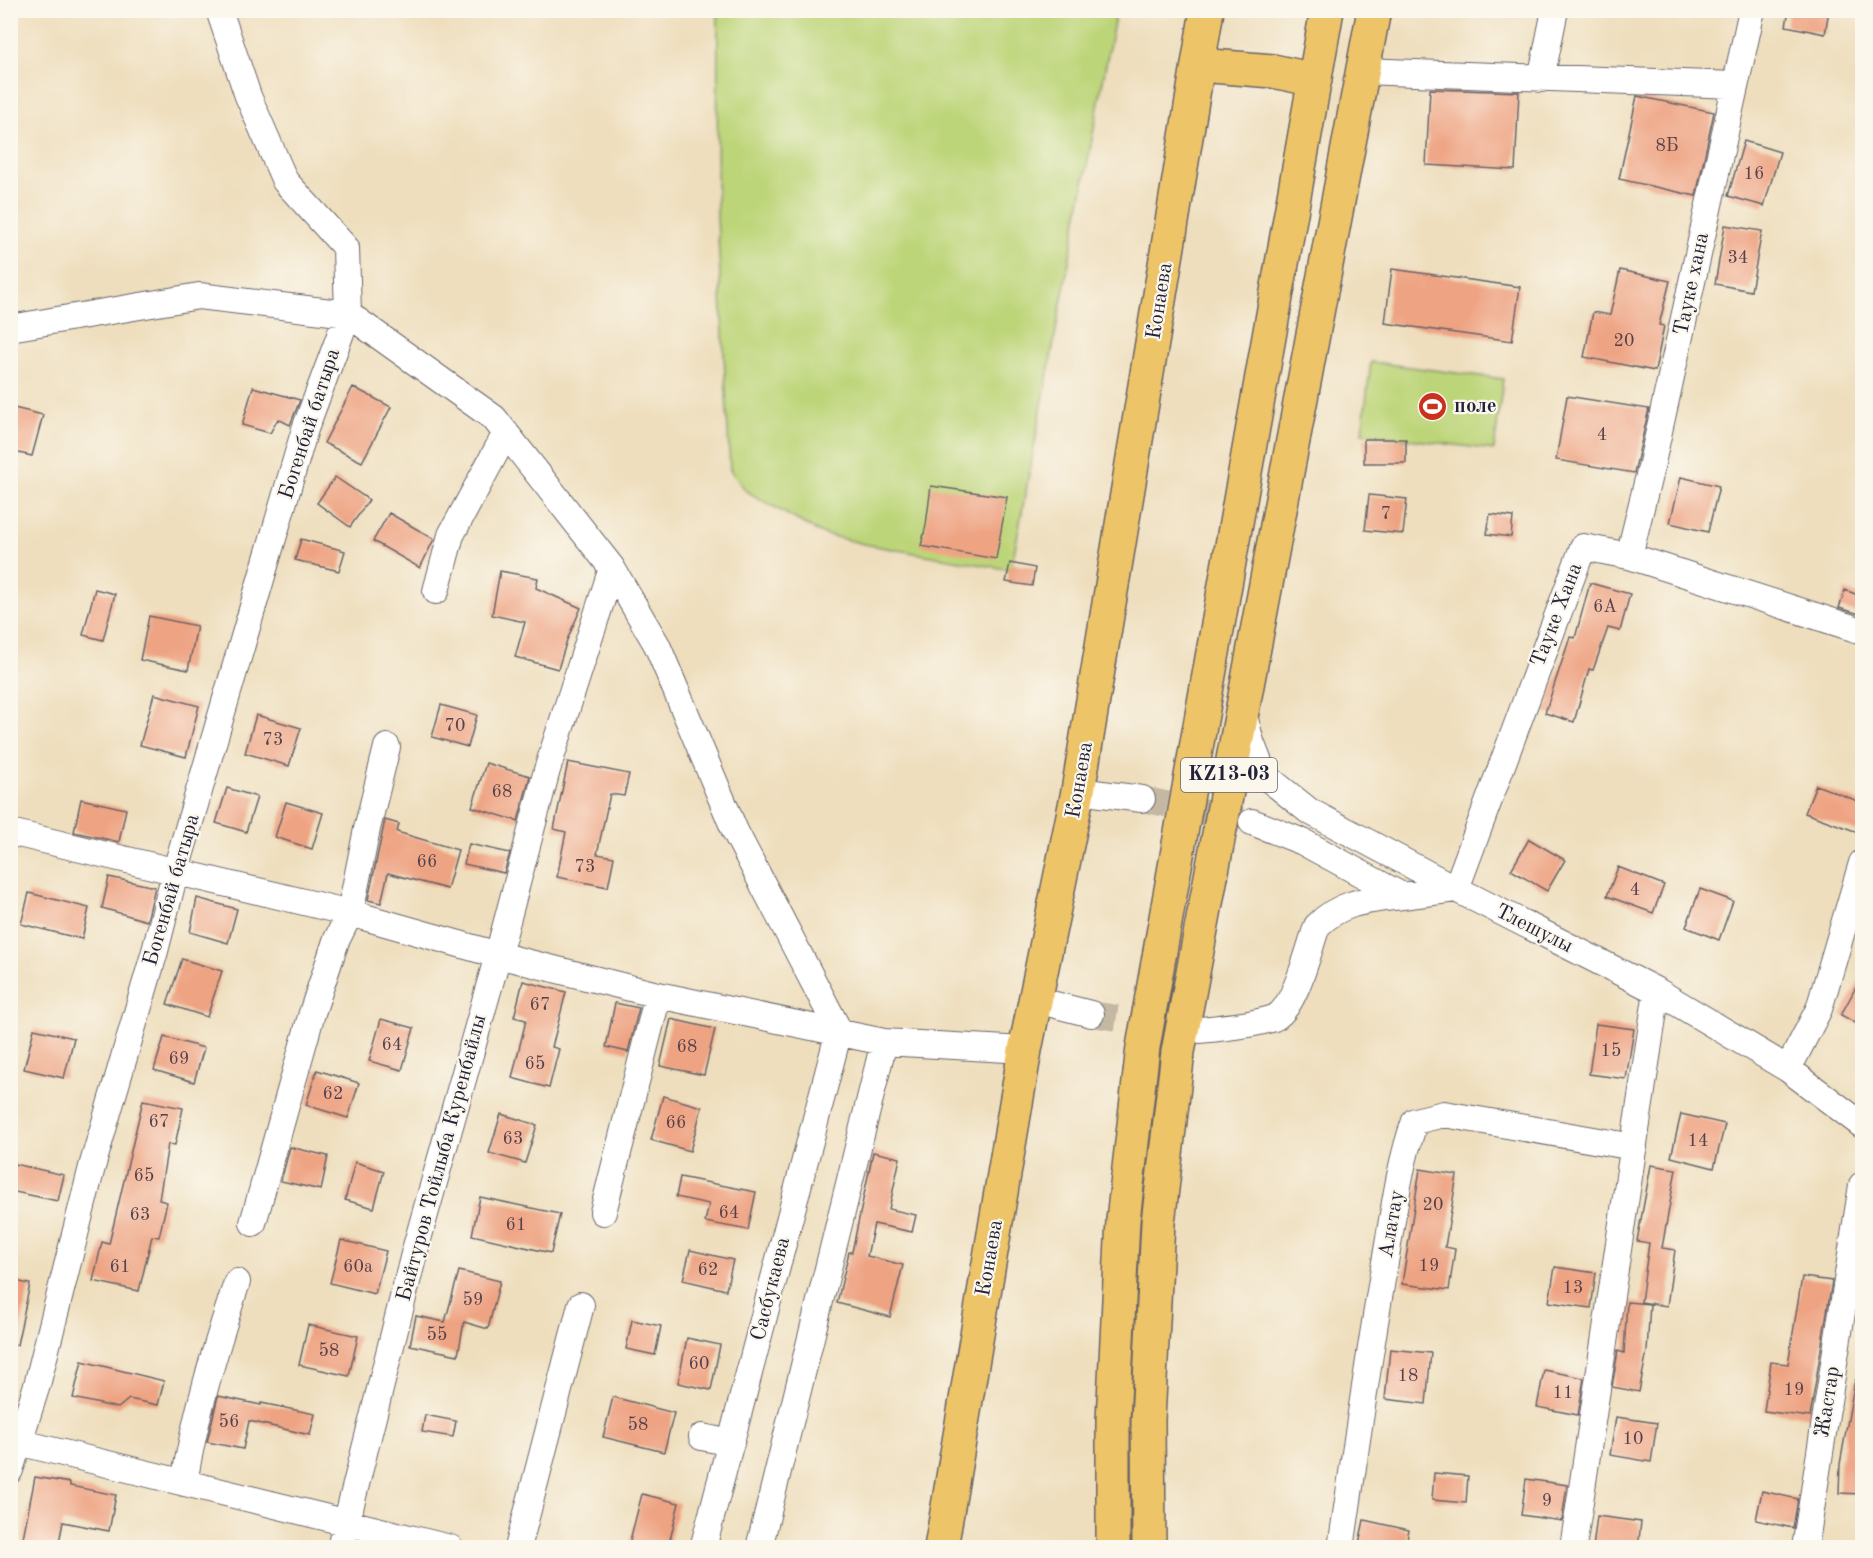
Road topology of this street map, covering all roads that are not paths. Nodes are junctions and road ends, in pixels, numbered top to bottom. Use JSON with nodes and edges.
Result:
{"nodes":[{"id":1,"x":219,"y":10,"type":"edge"},
{"id":2,"x":1207,"y":10,"type":"edge"},
{"id":3,"x":1327,"y":10,"type":"edge"},
{"id":4,"x":1374,"y":10,"type":"edge"},
{"id":5,"x":1555,"y":10,"type":"edge"},
{"id":6,"x":1752,"y":10,"type":"edge"},
{"id":7,"x":1199,"y":65,"type":"junction"},
{"id":8,"x":1362,"y":71,"type":"junction"},
{"id":9,"x":1541,"y":79,"type":"junction"},
{"id":10,"x":1315,"y":80,"type":"junction"},
{"id":11,"x":1735,"y":85,"type":"junction"},
{"id":12,"x":348,"y":314,"type":"junction"},
{"id":13,"x":10,"y":327,"type":"edge"},
{"id":14,"x":506,"y":433,"type":"junction"},
{"id":15,"x":1629,"y":556,"type":"junction"},
{"id":16,"x":612,"y":568,"type":"junction"},
{"id":17,"x":436,"y":591,"type":"dead end"},
{"id":18,"x":1863,"y":631,"type":"edge"},
{"id":19,"x":1242,"y":707,"type":"junction"},
{"id":20,"x":387,"y":747,"type":"dead end"},
{"id":21,"x":1078,"y":791,"type":"junction"},
{"id":22,"x":1142,"y":799,"type":"tunnel mouth"},
{"id":23,"x":1252,"y":822,"type":"tunnel mouth"},
{"id":24,"x":10,"y":832,"type":"edge"},
{"id":25,"x":1863,"y":863,"type":"edge"},
{"id":26,"x":175,"y":873,"type":"junction"},
{"id":27,"x":1456,"y":889,"type":"junction"},
{"id":28,"x":1402,"y":896,"type":"junction"},
{"id":29,"x":350,"y":913,"type":"junction"},
{"id":30,"x":498,"y":955,"type":"junction"},
{"id":31,"x":1657,"y":991,"type":"junction"},
{"id":32,"x":658,"y":994,"type":"junction"},
{"id":33,"x":1036,"y":1000,"type":"junction"},
{"id":34,"x":1091,"y":1014,"type":"tunnel mouth"},
{"id":35,"x":1200,"y":1030,"type":"tunnel mouth"},
{"id":36,"x":838,"y":1031,"type":"junction"},
{"id":37,"x":884,"y":1042,"type":"junction"},
{"id":38,"x":1025,"y":1050,"type":"junction"},
{"id":39,"x":1788,"y":1069,"type":"junction"},
{"id":40,"x":1863,"y":1125,"type":"edge"},
{"id":41,"x":1634,"y":1147,"type":"junction"},
{"id":42,"x":1863,"y":1185,"type":"edge"},
{"id":43,"x":603,"y":1212,"type":"dead end"},
{"id":44,"x":253,"y":1223,"type":"dead end"},
{"id":45,"x":237,"y":1281,"type":"dead end"},
{"id":46,"x":581,"y":1305,"type":"dead end"},
{"id":47,"x":702,"y":1437,"type":"dead end"},
{"id":48,"x":14,"y":1441,"type":"edge"},
{"id":49,"x":731,"y":1443,"type":"junction"},
{"id":50,"x":10,"y":1470,"type":"edge"},
{"id":51,"x":184,"y":1483,"type":"junction"},
{"id":52,"x":347,"y":1523,"type":"junction"},
{"id":53,"x":340,"y":1548,"type":"edge"},
{"id":54,"x":450,"y":1548,"type":"edge"},
{"id":55,"x":518,"y":1548,"type":"edge"},
{"id":56,"x":703,"y":1548,"type":"edge"},
{"id":57,"x":759,"y":1548,"type":"edge"},
{"id":58,"x":941,"y":1548,"type":"edge"},
{"id":59,"x":1113,"y":1548,"type":"edge"},
{"id":60,"x":1149,"y":1548,"type":"edge"},
{"id":61,"x":1341,"y":1548,"type":"edge"},
{"id":62,"x":1573,"y":1548,"type":"edge"},
{"id":63,"x":1805,"y":1548,"type":"edge"}],
"edges":[{"from":1,"to":12,"type":"street"},
{"from":2,"to":7,"type":"main road","name":"Конаева"},
{"from":3,"to":10,"type":"main road","number":"KZ13-03"},
{"from":4,"to":8,"type":"main road","number":"KZ13-03"},
{"from":5,"to":9,"type":"street"},
{"from":6,"to":11,"type":"street","name":"Тауке хана"},
{"from":7,"to":10,"type":"main road"},
{"from":7,"to":21,"type":"main road","name":"Конаева"},
{"from":8,"to":9,"type":"street"},
{"from":8,"to":19,"type":"main road","number":"KZ13-03"},
{"from":9,"to":11,"type":"street"},
{"from":10,"to":59,"type":"main road","number":"KZ13-03"},
{"from":11,"to":15,"type":"street","name":"Тауке хана"},
{"from":12,"to":13,"type":"street"},
{"from":12,"to":14,"type":"street"},
{"from":12,"to":26,"type":"street","name":"Богенбай батыра"},
{"from":14,"to":16,"type":"street"},
{"from":14,"to":17,"type":"street"},
{"from":15,"to":18,"type":"street","name":"Тауке Хана"},
{"from":15,"to":27,"type":"street","name":"Тауке Хана"},
{"from":16,"to":30,"type":"street","name":"Байтуров Тойлыба Куренбайлы"},
{"from":16,"to":36,"type":"street"},
{"from":19,"to":27,"type":"street","name":"Тлешулы"},
{"from":19,"to":60,"type":"main road","number":"KZ13-03"},
{"from":20,"to":29,"type":"street"},
{"from":21,"to":22,"type":"street"},
{"from":21,"to":33,"type":"main road","name":"Конаева"},
{"from":23,"to":28,"type":"street"},
{"from":24,"to":26,"type":"street"},
{"from":25,"to":39,"type":"street"},
{"from":26,"to":29,"type":"street"},
{"from":26,"to":48,"type":"street","name":"Богенбай батыра"},
{"from":27,"to":28,"type":"street"},
{"from":27,"to":31,"type":"street","name":"Тлешулы"},
{"from":28,"to":35,"type":"street"},
{"from":29,"to":30,"type":"street"},
{"from":29,"to":44,"type":"street"},
{"from":30,"to":32,"type":"street"},
{"from":30,"to":52,"type":"street","name":"Байтуров Тойлыба Куренбайлы"},
{"from":31,"to":39,"type":"street","name":"Тлешулы"},
{"from":31,"to":41,"type":"street"},
{"from":32,"to":36,"type":"street"},
{"from":32,"to":43,"type":"street"},
{"from":33,"to":34,"type":"street"},
{"from":33,"to":38,"type":"main road","name":"Конаева"},
{"from":36,"to":37,"type":"street"},
{"from":36,"to":49,"type":"street","name":"Сасбукаева"},
{"from":37,"to":38,"type":"street"},
{"from":37,"to":57,"type":"street"},
{"from":38,"to":58,"type":"main road","name":"Конаева"},
{"from":39,"to":40,"type":"street","name":"Тлешулы"},
{"from":41,"to":61,"type":"street","name":"Алатау"},
{"from":41,"to":62,"type":"street"},
{"from":42,"to":63,"type":"street","name":"Жастар"},
{"from":45,"to":51,"type":"street"},
{"from":46,"to":55,"type":"street"},
{"from":47,"to":49,"type":"street"},
{"from":48,"to":50,"type":"street","name":"Богенбай батыра"},
{"from":48,"to":51,"type":"street"},
{"from":49,"to":56,"type":"street","name":"Сасбукаева"},
{"from":51,"to":52,"type":"street"},
{"from":52,"to":53,"type":"street","name":"Байтуров Тойлыба Куренбайлы"},
{"from":52,"to":54,"type":"street"}]}
